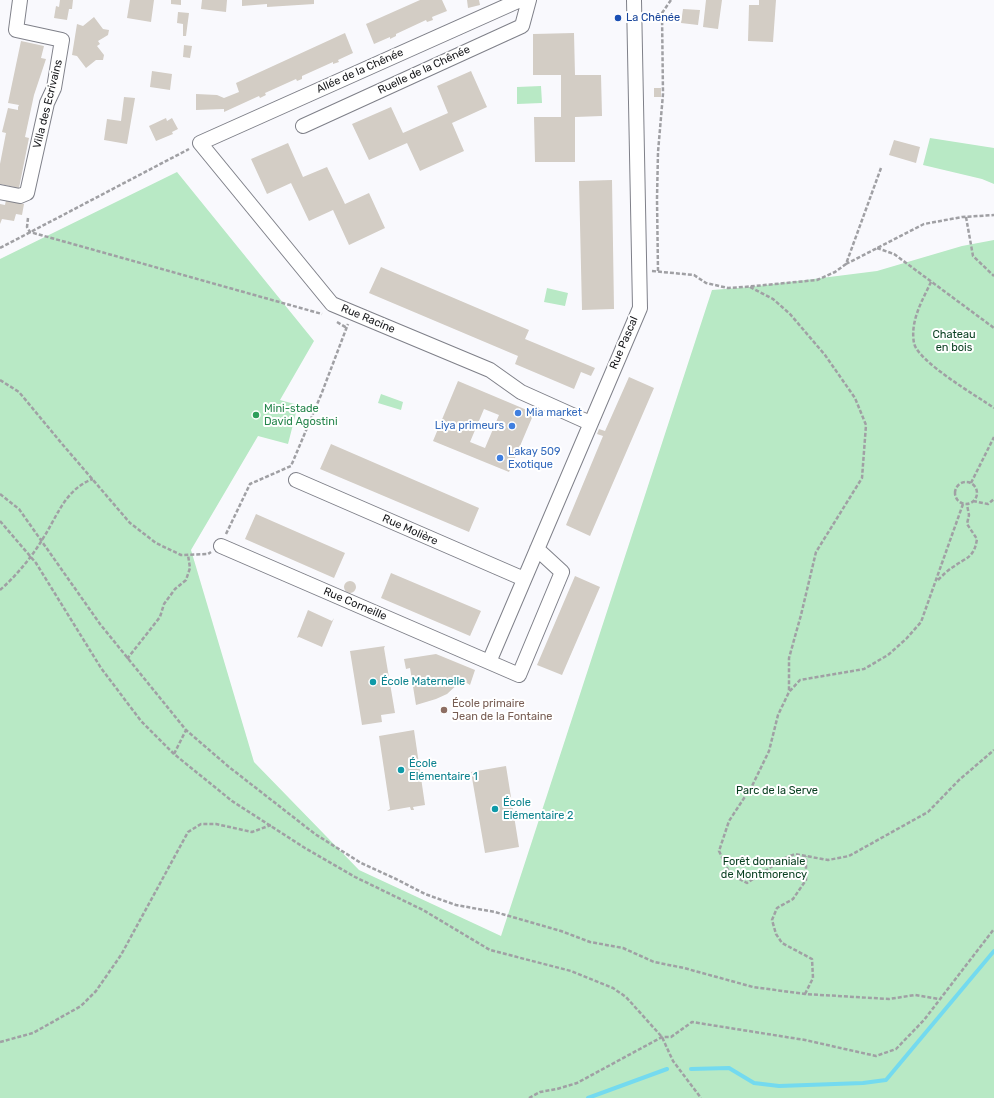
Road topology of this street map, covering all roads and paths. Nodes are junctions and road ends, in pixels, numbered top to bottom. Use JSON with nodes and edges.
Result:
{"nodes":[{"id":1,"x":20,"y":0,"type":"edge"},
{"id":2,"x":520,"y":0,"type":"edge"},
{"id":3,"x":530,"y":0,"type":"edge"},
{"id":4,"x":634,"y":0,"type":"edge"},
{"id":5,"x":671,"y":0,"type":"edge"},
{"id":6,"x":303,"y":126,"type":"dead end"},
{"id":7,"x":200,"y":143,"type":"junction"},
{"id":8,"x":881,"y":168,"type":"dead end"},
{"id":9,"x":0,"y":192,"type":"edge"},
{"id":10,"x":994,"y":215,"type":"edge"},
{"id":11,"x":966,"y":217,"type":"junction"},
{"id":12,"x":28,"y":218,"type":"dead end"},
{"id":13,"x":30,"y":232,"type":"junction"},
{"id":14,"x":876,"y":247,"type":"junction"},
{"id":15,"x":0,"y":248,"type":"edge"},
{"id":16,"x":846,"y":264,"type":"junction"},
{"id":17,"x":638,"y":271,"type":"junction"},
{"id":18,"x":658,"y":271,"type":"junction"},
{"id":19,"x":994,"y":276,"type":"edge"},
{"id":20,"x":931,"y":282,"type":"junction"},
{"id":21,"x":750,"y":287,"type":"junction"},
{"id":22,"x":320,"y":313,"type":"dead end"},
{"id":23,"x":353,"y":313,"type":"junction"},
{"id":24,"x":994,"y":328,"type":"edge"},
{"id":25,"x":0,"y":380,"type":"edge"},
{"id":26,"x":994,"y":408,"type":"edge"},
{"id":27,"x":590,"y":423,"type":"junction"},
{"id":28,"x":994,"y":437,"type":"edge"},
{"id":29,"x":92,"y":479,"type":"junction"},
{"id":30,"x":296,"y":480,"type":"dead end"},
{"id":31,"x":971,"y":483,"type":"junction"},
{"id":32,"x":0,"y":494,"type":"edge"},
{"id":33,"x":994,"y":499,"type":"edge"},
{"id":34,"x":974,"y":501,"type":"junction"},
{"id":35,"x":965,"y":504,"type":"junction"},
{"id":36,"x":0,"y":521,"type":"edge"},
{"id":37,"x":42,"y":541,"type":"junction"},
{"id":38,"x":221,"y":546,"type":"junction"},
{"id":39,"x":537,"y":549,"type":"junction"},
{"id":40,"x":30,"y":555,"type":"junction"},
{"id":41,"x":188,"y":555,"type":"junction"},
{"id":42,"x":524,"y":580,"type":"junction"},
{"id":43,"x":937,"y":581,"type":"junction"},
{"id":44,"x":0,"y":590,"type":"edge"},
{"id":45,"x":127,"y":659,"type":"junction"},
{"id":46,"x":489,"y":662,"type":"junction"},
{"id":47,"x":789,"y":692,"type":"junction"},
{"id":48,"x":186,"y":730,"type":"junction"},
{"id":49,"x":994,"y":750,"type":"edge"},
{"id":50,"x":174,"y":754,"type":"junction"},
{"id":51,"x":271,"y":825,"type":"junction"},
{"id":52,"x":806,"y":856,"type":"junction"},
{"id":53,"x":994,"y":929,"type":"edge"},
{"id":54,"x":805,"y":994,"type":"junction"},
{"id":55,"x":939,"y":999,"type":"junction"},
{"id":56,"x":662,"y":1038,"type":"junction"},
{"id":57,"x":0,"y":1042,"type":"edge"},
{"id":58,"x":529,"y":1098,"type":"edge"},
{"id":59,"x":702,"y":1098,"type":"edge"}],
"edges":[{"from":1,"to":9,"type":"street","name":"Villa des Ecrivains"},
{"from":2,"to":7,"type":"street","name":"Allée de la Chênée"},
{"from":3,"to":6,"type":"street","name":"Ruelle de la Chênée"},
{"from":4,"to":17,"type":"street","name":"Rue Pascal"},
{"from":5,"to":18,"type":"path"},
{"from":7,"to":13,"type":"path"},
{"from":7,"to":23,"type":"street","name":"Rue Racine"},
{"from":8,"to":16,"type":"path"},
{"from":10,"to":11,"type":"path"},
{"from":11,"to":14,"type":"path"},
{"from":11,"to":19,"type":"path"},
{"from":12,"to":13,"type":"path"},
{"from":13,"to":15,"type":"path"},
{"from":13,"to":22,"type":"path"},
{"from":14,"to":16,"type":"path"},
{"from":14,"to":20,"type":"path"},
{"from":16,"to":21,"type":"path"},
{"from":17,"to":18,"type":"path"},
{"from":17,"to":27,"type":"street","name":"Rue Pascal"},
{"from":18,"to":21,"type":"path"},
{"from":20,"to":24,"type":"path"},
{"from":20,"to":26,"type":"path"},
{"from":21,"to":47,"type":"path"},
{"from":23,"to":27,"type":"street","name":"Rue Racine"},
{"from":23,"to":38,"type":"path"},
{"from":25,"to":29,"type":"path"},
{"from":27,"to":39,"type":"street","name":"Rue Pascal"},
{"from":28,"to":31,"type":"path"},
{"from":29,"to":37,"type":"path"},
{"from":29,"to":41,"type":"path"},
{"from":30,"to":42,"type":"street","name":"Rue Molière"},
{"from":31,"to":34,"type":"path"},
{"from":31,"to":35,"type":"path"},
{"from":32,"to":37,"type":"path"},
{"from":33,"to":34,"type":"path"},
{"from":34,"to":35,"type":"path"},
{"from":35,"to":43,"type":"path"},
{"from":35,"to":43,"type":"path"},
{"from":36,"to":40,"type":"path"},
{"from":37,"to":40,"type":"path"},
{"from":37,"to":45,"type":"path"},
{"from":38,"to":41,"type":"path"},
{"from":38,"to":46,"type":"street","name":"Rue Corneille"},
{"from":39,"to":42,"type":"street","name":"Rue Pascal"},
{"from":39,"to":46,"type":"street","name":"Rue Corneille"},
{"from":40,"to":44,"type":"path"},
{"from":40,"to":50,"type":"path"},
{"from":41,"to":45,"type":"path"},
{"from":42,"to":46,"type":"street","name":"Rue Pascal"},
{"from":43,"to":47,"type":"path"},
{"from":45,"to":48,"type":"path"},
{"from":47,"to":52,"type":"path"},
{"from":48,"to":50,"type":"path"},
{"from":48,"to":54,"type":"path"},
{"from":49,"to":52,"type":"path"},
{"from":50,"to":51,"type":"path"},
{"from":51,"to":56,"type":"path"},
{"from":51,"to":57,"type":"path"},
{"from":52,"to":54,"type":"path"},
{"from":53,"to":55,"type":"path"},
{"from":54,"to":55,"type":"path"},
{"from":55,"to":56,"type":"path"},
{"from":56,"to":58,"type":"path"},
{"from":56,"to":59,"type":"path"}]}
